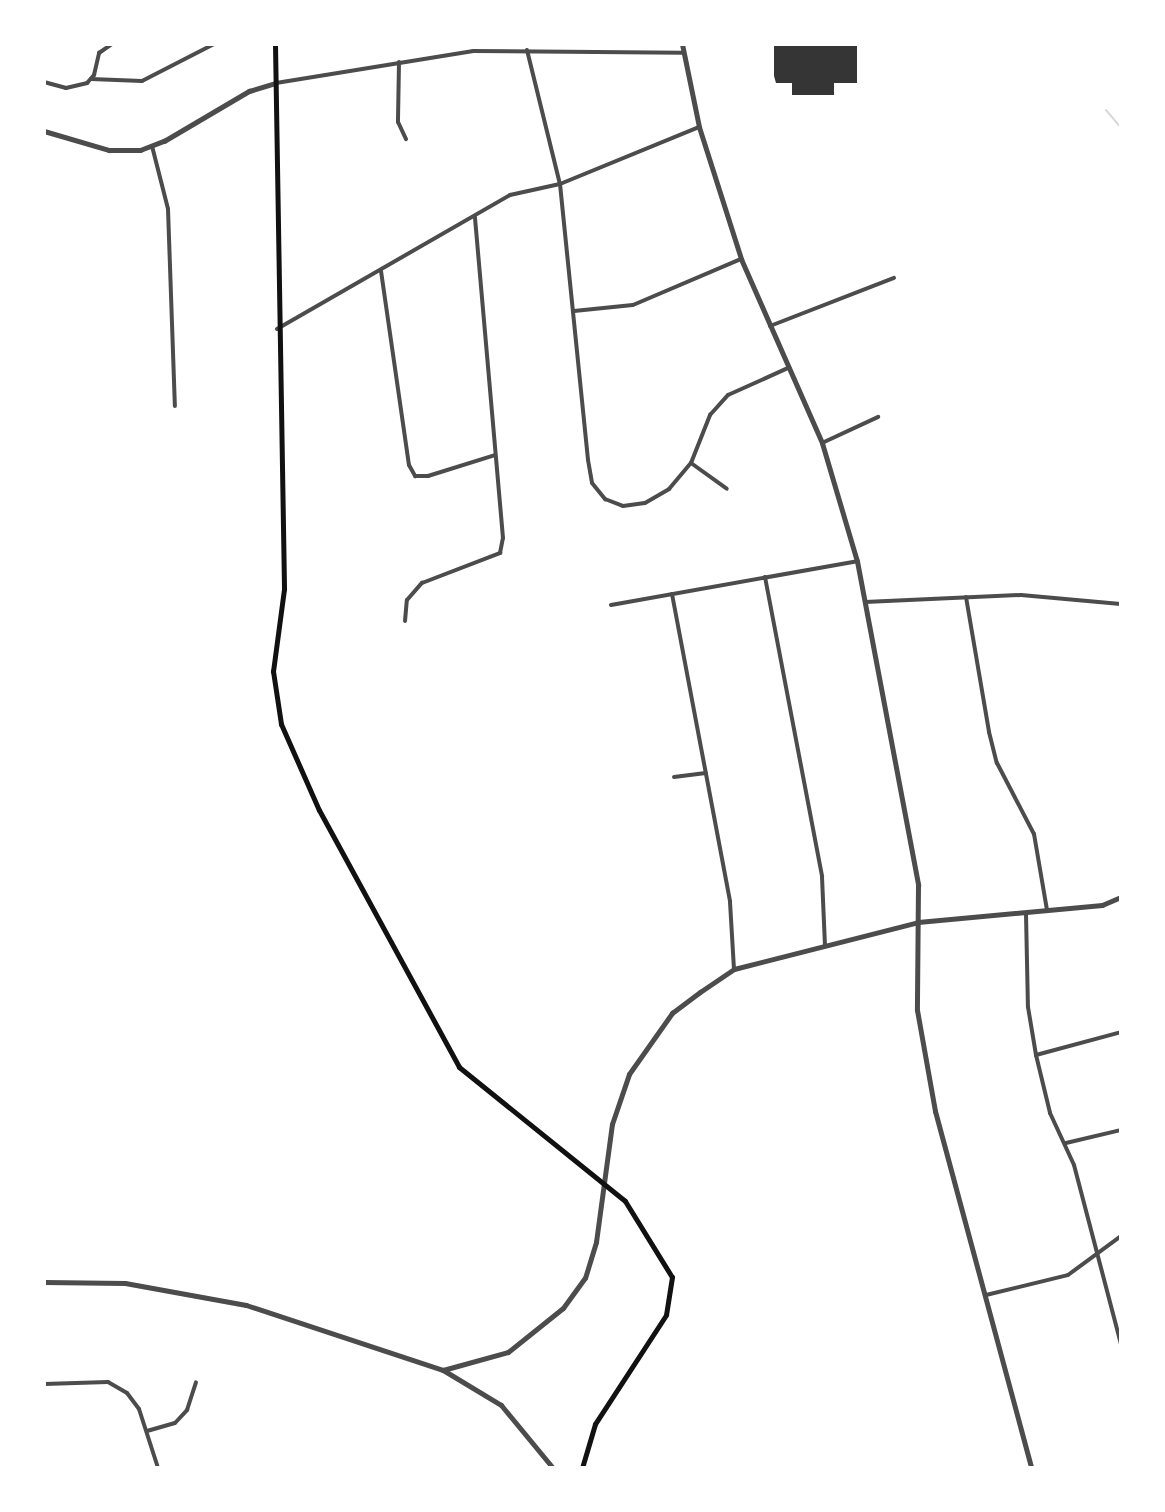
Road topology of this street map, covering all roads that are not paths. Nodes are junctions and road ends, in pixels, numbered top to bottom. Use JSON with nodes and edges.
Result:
{"nodes":[{"id":1,"x":112,"y":44,"type":"edge"},
{"id":2,"x":214,"y":44,"type":"edge"},
{"id":3,"x":275,"y":44,"type":"edge"},
{"id":4,"x":682,"y":44,"type":"edge"},
{"id":5,"x":527,"y":50,"type":"junction"},
{"id":6,"x":683,"y":53,"type":"junction"},
{"id":7,"x":399,"y":62,"type":"junction"},
{"id":8,"x":91,"y":79,"type":"junction"},
{"id":9,"x":44,"y":82,"type":"edge"},
{"id":10,"x":276,"y":83,"type":"junction"},
{"id":11,"x":699,"y":127,"type":"junction"},
{"id":12,"x":44,"y":131,"type":"edge"},
{"id":13,"x":406,"y":139,"type":"dead end"},
{"id":14,"x":152,"y":146,"type":"junction"},
{"id":15,"x":560,"y":184,"type":"junction"},
{"id":16,"x":475,"y":217,"type":"junction"},
{"id":17,"x":741,"y":259,"type":"junction"},
{"id":18,"x":381,"y":271,"type":"junction"},
{"id":19,"x":894,"y":278,"type":"dead end"},
{"id":20,"x":574,"y":311,"type":"junction"},
{"id":21,"x":770,"y":326,"type":"junction"},
{"id":22,"x":277,"y":329,"type":"junction"},
{"id":23,"x":788,"y":368,"type":"junction"},
{"id":24,"x":175,"y":406,"type":"dead end"},
{"id":25,"x":878,"y":417,"type":"dead end"},
{"id":26,"x":822,"y":443,"type":"junction"},
{"id":27,"x":495,"y":455,"type":"junction"},
{"id":28,"x":691,"y":463,"type":"junction"},
{"id":29,"x":727,"y":489,"type":"dead end"},
{"id":30,"x":857,"y":561,"type":"junction"},
{"id":31,"x":765,"y":577,"type":"junction"},
{"id":32,"x":672,"y":594,"type":"junction"},
{"id":33,"x":966,"y":597,"type":"junction"},
{"id":34,"x":865,"y":602,"type":"junction"},
{"id":35,"x":1121,"y":604,"type":"edge"},
{"id":36,"x":611,"y":605,"type":"dead end"},
{"id":37,"x":405,"y":621,"type":"dead end"},
{"id":38,"x":706,"y":773,"type":"junction"},
{"id":39,"x":674,"y":777,"type":"dead end"},
{"id":40,"x":1121,"y":897,"type":"edge"},
{"id":41,"x":1047,"y":910,"type":"junction"},
{"id":42,"x":1026,"y":914,"type":"junction"},
{"id":43,"x":918,"y":922,"type":"junction"},
{"id":44,"x":825,"y":945,"type":"junction"},
{"id":45,"x":734,"y":969,"type":"junction"},
{"id":46,"x":1121,"y":1032,"type":"edge"},
{"id":47,"x":1036,"y":1055,"type":"junction"},
{"id":48,"x":1121,"y":1130,"type":"edge"},
{"id":49,"x":1066,"y":1143,"type":"junction"},
{"id":50,"x":604,"y":1186,"type":"junction"},
{"id":51,"x":1121,"y":1236,"type":"edge"},
{"id":52,"x":1097,"y":1254,"type":"junction"},
{"id":53,"x":44,"y":1282,"type":"edge"},
{"id":54,"x":986,"y":1295,"type":"junction"},
{"id":55,"x":1121,"y":1344,"type":"edge"},
{"id":56,"x":443,"y":1370,"type":"junction"},
{"id":57,"x":196,"y":1382,"type":"dead end"},
{"id":58,"x":44,"y":1384,"type":"edge"},
{"id":59,"x":147,"y":1431,"type":"junction"},
{"id":60,"x":158,"y":1468,"type":"edge"},
{"id":61,"x":553,"y":1468,"type":"edge"},
{"id":62,"x":582,"y":1468,"type":"edge"},
{"id":63,"x":1031,"y":1468,"type":"edge"}],
"edges":[{"from":1,"to":8,"type":"street"},
{"from":2,"to":8,"type":"street"},
{"from":3,"to":10,"type":"main road"},
{"from":4,"to":6,"type":"street"},
{"from":5,"to":6,"type":"street"},
{"from":5,"to":7,"type":"street"},
{"from":5,"to":15,"type":"street"},
{"from":6,"to":11,"type":"street"},
{"from":7,"to":10,"type":"street"},
{"from":7,"to":13,"type":"street"},
{"from":8,"to":9,"type":"street"},
{"from":10,"to":14,"type":"street"},
{"from":10,"to":22,"type":"main road"},
{"from":11,"to":15,"type":"street"},
{"from":11,"to":17,"type":"street"},
{"from":12,"to":14,"type":"street"},
{"from":14,"to":24,"type":"street"},
{"from":15,"to":16,"type":"street"},
{"from":15,"to":20,"type":"street"},
{"from":16,"to":18,"type":"street"},
{"from":16,"to":27,"type":"street"},
{"from":17,"to":20,"type":"street"},
{"from":17,"to":21,"type":"street"},
{"from":18,"to":22,"type":"street"},
{"from":18,"to":27,"type":"street"},
{"from":19,"to":21,"type":"street"},
{"from":20,"to":28,"type":"street"},
{"from":21,"to":23,"type":"street"},
{"from":22,"to":50,"type":"main road"},
{"from":23,"to":26,"type":"street"},
{"from":23,"to":28,"type":"street"},
{"from":25,"to":26,"type":"street"},
{"from":26,"to":30,"type":"street"},
{"from":27,"to":37,"type":"street"},
{"from":28,"to":29,"type":"street"},
{"from":30,"to":31,"type":"street"},
{"from":30,"to":34,"type":"street"},
{"from":31,"to":32,"type":"street"},
{"from":31,"to":44,"type":"street"},
{"from":32,"to":36,"type":"street"},
{"from":32,"to":38,"type":"street"},
{"from":33,"to":34,"type":"street"},
{"from":33,"to":35,"type":"street"},
{"from":33,"to":41,"type":"street"},
{"from":34,"to":43,"type":"street"},
{"from":38,"to":39,"type":"street"},
{"from":38,"to":45,"type":"street"},
{"from":40,"to":41,"type":"street"},
{"from":41,"to":42,"type":"street"},
{"from":42,"to":43,"type":"street"},
{"from":42,"to":47,"type":"street"},
{"from":43,"to":44,"type":"street"},
{"from":43,"to":54,"type":"street"},
{"from":44,"to":45,"type":"street"},
{"from":45,"to":50,"type":"street"},
{"from":46,"to":47,"type":"street"},
{"from":47,"to":49,"type":"street"},
{"from":48,"to":49,"type":"street"},
{"from":49,"to":52,"type":"street"},
{"from":50,"to":56,"type":"street"},
{"from":50,"to":62,"type":"main road"},
{"from":51,"to":52,"type":"street"},
{"from":52,"to":54,"type":"street"},
{"from":52,"to":55,"type":"street"},
{"from":53,"to":56,"type":"street"},
{"from":54,"to":63,"type":"street"},
{"from":56,"to":61,"type":"street"},
{"from":57,"to":59,"type":"street"},
{"from":58,"to":59,"type":"street"},
{"from":59,"to":60,"type":"street"}]}
